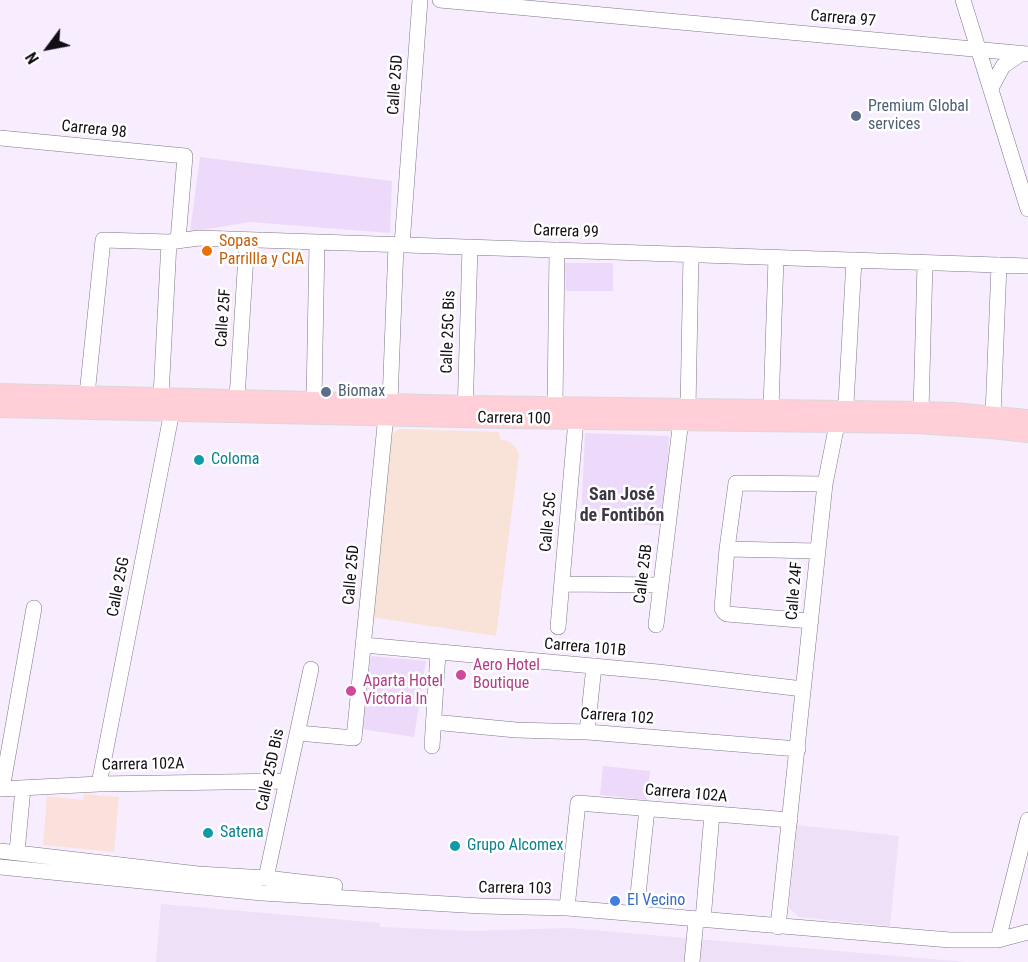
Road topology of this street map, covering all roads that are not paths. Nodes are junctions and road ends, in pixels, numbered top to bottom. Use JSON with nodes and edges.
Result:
{"nodes":[{"id":1,"x":420,"y":0,"type":"edge"},
{"id":2,"x":440,"y":0,"type":"edge"},
{"id":3,"x":963,"y":0,"type":"edge"},
{"id":4,"x":978,"y":49,"type":"junction"},
{"id":5,"x":1025,"y":53,"type":"edge"},
{"id":6,"x":991,"y":88,"type":"junction"},
{"id":7,"x":0,"y":138,"type":"edge"},
{"id":8,"x":185,"y":156,"type":"joint"},
{"id":9,"x":1028,"y":209,"type":"edge"},
{"id":10,"x":247,"y":240,"type":"junction"},
{"id":11,"x":173,"y":242,"type":"junction"},
{"id":12,"x":317,"y":242,"type":"junction"},
{"id":13,"x":399,"y":245,"type":"junction"},
{"id":14,"x":470,"y":247,"type":"junction"},
{"id":15,"x":557,"y":250,"type":"junction"},
{"id":16,"x":691,"y":255,"type":"junction"},
{"id":17,"x":776,"y":258,"type":"junction"},
{"id":18,"x":854,"y":260,"type":"junction"},
{"id":19,"x":925,"y":263,"type":"junction"},
{"id":20,"x":999,"y":265,"type":"junction"},
{"id":21,"x":1028,"y":266,"type":"edge"},
{"id":22,"x":0,"y":393,"type":"edge"},
{"id":23,"x":87,"y":395,"type":"junction"},
{"id":24,"x":237,"y":398,"type":"junction"},
{"id":25,"x":314,"y":399,"type":"junction"},
{"id":26,"x":169,"y":401,"type":"junction"},
{"id":27,"x":555,"y":405,"type":"junction"},
{"id":28,"x":0,"y":408,"type":"edge"},
{"id":29,"x":388,"y":408,"type":"junction"},
{"id":30,"x":771,"y":409,"type":"junction"},
{"id":31,"x":465,"y":411,"type":"junction"},
{"id":32,"x":921,"y":411,"type":"junction"},
{"id":33,"x":684,"y":414,"type":"junction"},
{"id":34,"x":993,"y":415,"type":"junction"},
{"id":35,"x":840,"y":417,"type":"junction"},
{"id":36,"x":1028,"y":419,"type":"edge"},
{"id":37,"x":576,"y":420,"type":"junction"},
{"id":38,"x":1028,"y":433,"type":"edge"},
{"id":39,"x":825,"y":484,"type":"junction"},
{"id":40,"x":727,"y":549,"type":"junction"},
{"id":41,"x":817,"y":552,"type":"junction"},
{"id":42,"x":562,"y":584,"type":"junction"},
{"id":43,"x":661,"y":585,"type":"junction"},
{"id":44,"x":34,"y":608,"type":"dead end"},
{"id":45,"x":811,"y":621,"type":"junction"},
{"id":46,"x":656,"y":625,"type":"dead end"},
{"id":47,"x":558,"y":627,"type":"dead end"},
{"id":48,"x":364,"y":645,"type":"junction"},
{"id":49,"x":438,"y":653,"type":"junction"},
{"id":50,"x":594,"y":666,"type":"junction"},
{"id":51,"x":312,"y":669,"type":"dead end"},
{"id":52,"x":803,"y":689,"type":"junction"},
{"id":53,"x":433,"y":722,"type":"junction"},
{"id":54,"x":587,"y":732,"type":"junction"},
{"id":55,"x":298,"y":733,"type":"junction"},
{"id":56,"x":432,"y":746,"type":"dead end"},
{"id":57,"x":798,"y":749,"type":"junction"},
{"id":58,"x":287,"y":781,"type":"junction"},
{"id":59,"x":99,"y":784,"type":"junction"},
{"id":60,"x":23,"y":788,"type":"junction"},
{"id":61,"x":1,"y":789,"type":"edge"},
{"id":62,"x":647,"y":809,"type":"junction"},
{"id":63,"x":712,"y":814,"type":"junction"},
{"id":64,"x":790,"y":820,"type":"junction"},
{"id":65,"x":1028,"y":820,"type":"edge"},
{"id":66,"x":0,"y":851,"type":"edge"},
{"id":67,"x":17,"y":852,"type":"junction"},
{"id":68,"x":1022,"y":866,"type":"edge"},
{"id":69,"x":0,"y":867,"type":"edge"},
{"id":70,"x":266,"y":878,"type":"junction"},
{"id":71,"x":335,"y":886,"type":"dead end"},
{"id":72,"x":567,"y":908,"type":"junction"},
{"id":73,"x":636,"y":914,"type":"junction"},
{"id":74,"x":699,"y":920,"type":"junction"},
{"id":75,"x":778,"y":927,"type":"junction"},
{"id":76,"x":1028,"y":932,"type":"edge"},
{"id":77,"x":998,"y":940,"type":"junction"},
{"id":78,"x":692,"y":962,"type":"edge"}],
"edges":[{"from":1,"to":13,"type":"street","name":"Calle 25D"},
{"from":2,"to":4,"type":"street","name":"Carrera 97"},
{"from":3,"to":4,"type":"street"},
{"from":4,"to":5,"type":"street","name":"Carrera 97"},
{"from":4,"to":6,"type":"street"},
{"from":5,"to":6,"type":"street"},
{"from":6,"to":9,"type":"street"},
{"from":7,"to":8,"type":"street","name":"Carrera 98"},
{"from":8,"to":11,"type":"street","name":"Calle 25G"},
{"from":10,"to":11,"type":"street","name":"Carrera 99"},
{"from":10,"to":12,"type":"street","name":"Carrera 99"},
{"from":10,"to":24,"type":"street","name":"Calle 25F"},
{"from":11,"to":23,"type":"street","name":"Carrera 99"},
{"from":11,"to":26,"type":"street","name":"Calle 25G"},
{"from":12,"to":13,"type":"street","name":"Carrera 99"},
{"from":12,"to":25,"type":"street"},
{"from":13,"to":14,"type":"street","name":"Carrera 99"},
{"from":13,"to":29,"type":"street","name":"Calle 25D"},
{"from":14,"to":15,"type":"street","name":"Carrera 99"},
{"from":14,"to":31,"type":"street","name":"Calle 25C Bis"},
{"from":15,"to":16,"type":"street","name":"Carrera 99"},
{"from":15,"to":27,"type":"street"},
{"from":16,"to":17,"type":"street","name":"Carrera 99"},
{"from":16,"to":33,"type":"street","name":"Calle 25B"},
{"from":17,"to":18,"type":"street","name":"Carrera 99"},
{"from":17,"to":30,"type":"street"},
{"from":18,"to":19,"type":"street","name":"Carrera 99"},
{"from":18,"to":35,"type":"street","name":"Calle 24F"},
{"from":19,"to":20,"type":"street","name":"Carrera 99"},
{"from":19,"to":32,"type":"street"},
{"from":20,"to":21,"type":"street","name":"Carrera 99"},
{"from":20,"to":34,"type":"street"},
{"from":22,"to":23,"type":"main road","name":"Carrera 100"},
{"from":23,"to":26,"type":"main road","name":"Carrera 100"},
{"from":24,"to":25,"type":"main road","name":"Carrera 100"},
{"from":24,"to":26,"type":"main road","name":"Carrera 100"},
{"from":25,"to":29,"type":"main road","name":"Carrera 100"},
{"from":26,"to":28,"type":"main road","name":"Carrera 100"},
{"from":26,"to":29,"type":"main road","name":"Carrera 100"},
{"from":26,"to":59,"type":"street","name":"Calle 25G"},
{"from":27,"to":31,"type":"main road","name":"Carrera 100"},
{"from":27,"to":33,"type":"main road","name":"Carrera 100"},
{"from":29,"to":31,"type":"main road","name":"Carrera 100"},
{"from":29,"to":48,"type":"street","name":"Calle 25D"},
{"from":30,"to":33,"type":"main road","name":"Carrera 100"},
{"from":30,"to":35,"type":"main road","name":"Carrera 100"},
{"from":31,"to":37,"type":"main road","name":"Carrera 100"},
{"from":32,"to":34,"type":"main road","name":"Carrera 100"},
{"from":32,"to":35,"type":"main road","name":"Carrera 100"},
{"from":33,"to":35,"type":"main road","name":"Carrera 100"},
{"from":33,"to":37,"type":"main road","name":"Carrera 100"},
{"from":33,"to":43,"type":"street","name":"Calle 25B"},
{"from":34,"to":36,"type":"main road","name":"Carrera 100"},
{"from":35,"to":38,"type":"main road","name":"Carrera 100"},
{"from":35,"to":39,"type":"street","name":"Calle 24F"},
{"from":37,"to":42,"type":"street","name":"Calle 25C"},
{"from":39,"to":40,"type":"street"},
{"from":39,"to":41,"type":"street","name":"Calle 24F"},
{"from":40,"to":41,"type":"street"},
{"from":40,"to":45,"type":"street"},
{"from":41,"to":45,"type":"street","name":"Calle 24F"},
{"from":42,"to":43,"type":"street"},
{"from":42,"to":47,"type":"street","name":"Calle 25C"},
{"from":43,"to":46,"type":"street","name":"Calle 25B"},
{"from":44,"to":61,"type":"street"},
{"from":45,"to":52,"type":"street","name":"Calle 24F"},
{"from":48,"to":49,"type":"street","name":"Carrera 101B"},
{"from":48,"to":55,"type":"street","name":"Calle 25D"},
{"from":49,"to":50,"type":"street","name":"Carrera 101B"},
{"from":49,"to":53,"type":"street"},
{"from":50,"to":52,"type":"street","name":"Carrera 101B"},
{"from":50,"to":54,"type":"street"},
{"from":51,"to":55,"type":"street","name":"Calle 25D Bis"},
{"from":52,"to":57,"type":"street","name":"Calle 24F"},
{"from":53,"to":54,"type":"street","name":"Carrera 102"},
{"from":53,"to":56,"type":"street"},
{"from":54,"to":57,"type":"street","name":"Carrera 102"},
{"from":55,"to":58,"type":"street","name":"Calle 25D Bis"},
{"from":57,"to":64,"type":"street","name":"Calle 24F"},
{"from":58,"to":59,"type":"street","name":"Carrera 102A"},
{"from":58,"to":70,"type":"street","name":"Calle 25D Bis"},
{"from":59,"to":60,"type":"street","name":"Carrera 102A"},
{"from":60,"to":61,"type":"street","name":"Carrera 102A"},
{"from":60,"to":67,"type":"street"},
{"from":62,"to":63,"type":"street","name":"Carrera 102A"},
{"from":62,"to":72,"type":"street","name":"Carrera 102A"},
{"from":62,"to":73,"type":"street"},
{"from":63,"to":64,"type":"street","name":"Carrera 102A"},
{"from":63,"to":74,"type":"street"},
{"from":64,"to":75,"type":"street","name":"Calle 24F"},
{"from":65,"to":68,"type":"street"},
{"from":66,"to":67,"type":"street"},
{"from":67,"to":70,"type":"street"},
{"from":68,"to":77,"type":"street"},
{"from":69,"to":72,"type":"street","name":"Carrera 103"},
{"from":70,"to":71,"type":"street"},
{"from":72,"to":73,"type":"street","name":"Carrera 103"},
{"from":73,"to":74,"type":"street","name":"Carrera 103"},
{"from":74,"to":75,"type":"street","name":"Carrera 103"},
{"from":74,"to":78,"type":"street"},
{"from":75,"to":77,"type":"street","name":"Carrera 103"},
{"from":76,"to":77,"type":"street","name":"Carrera 103"}]}
